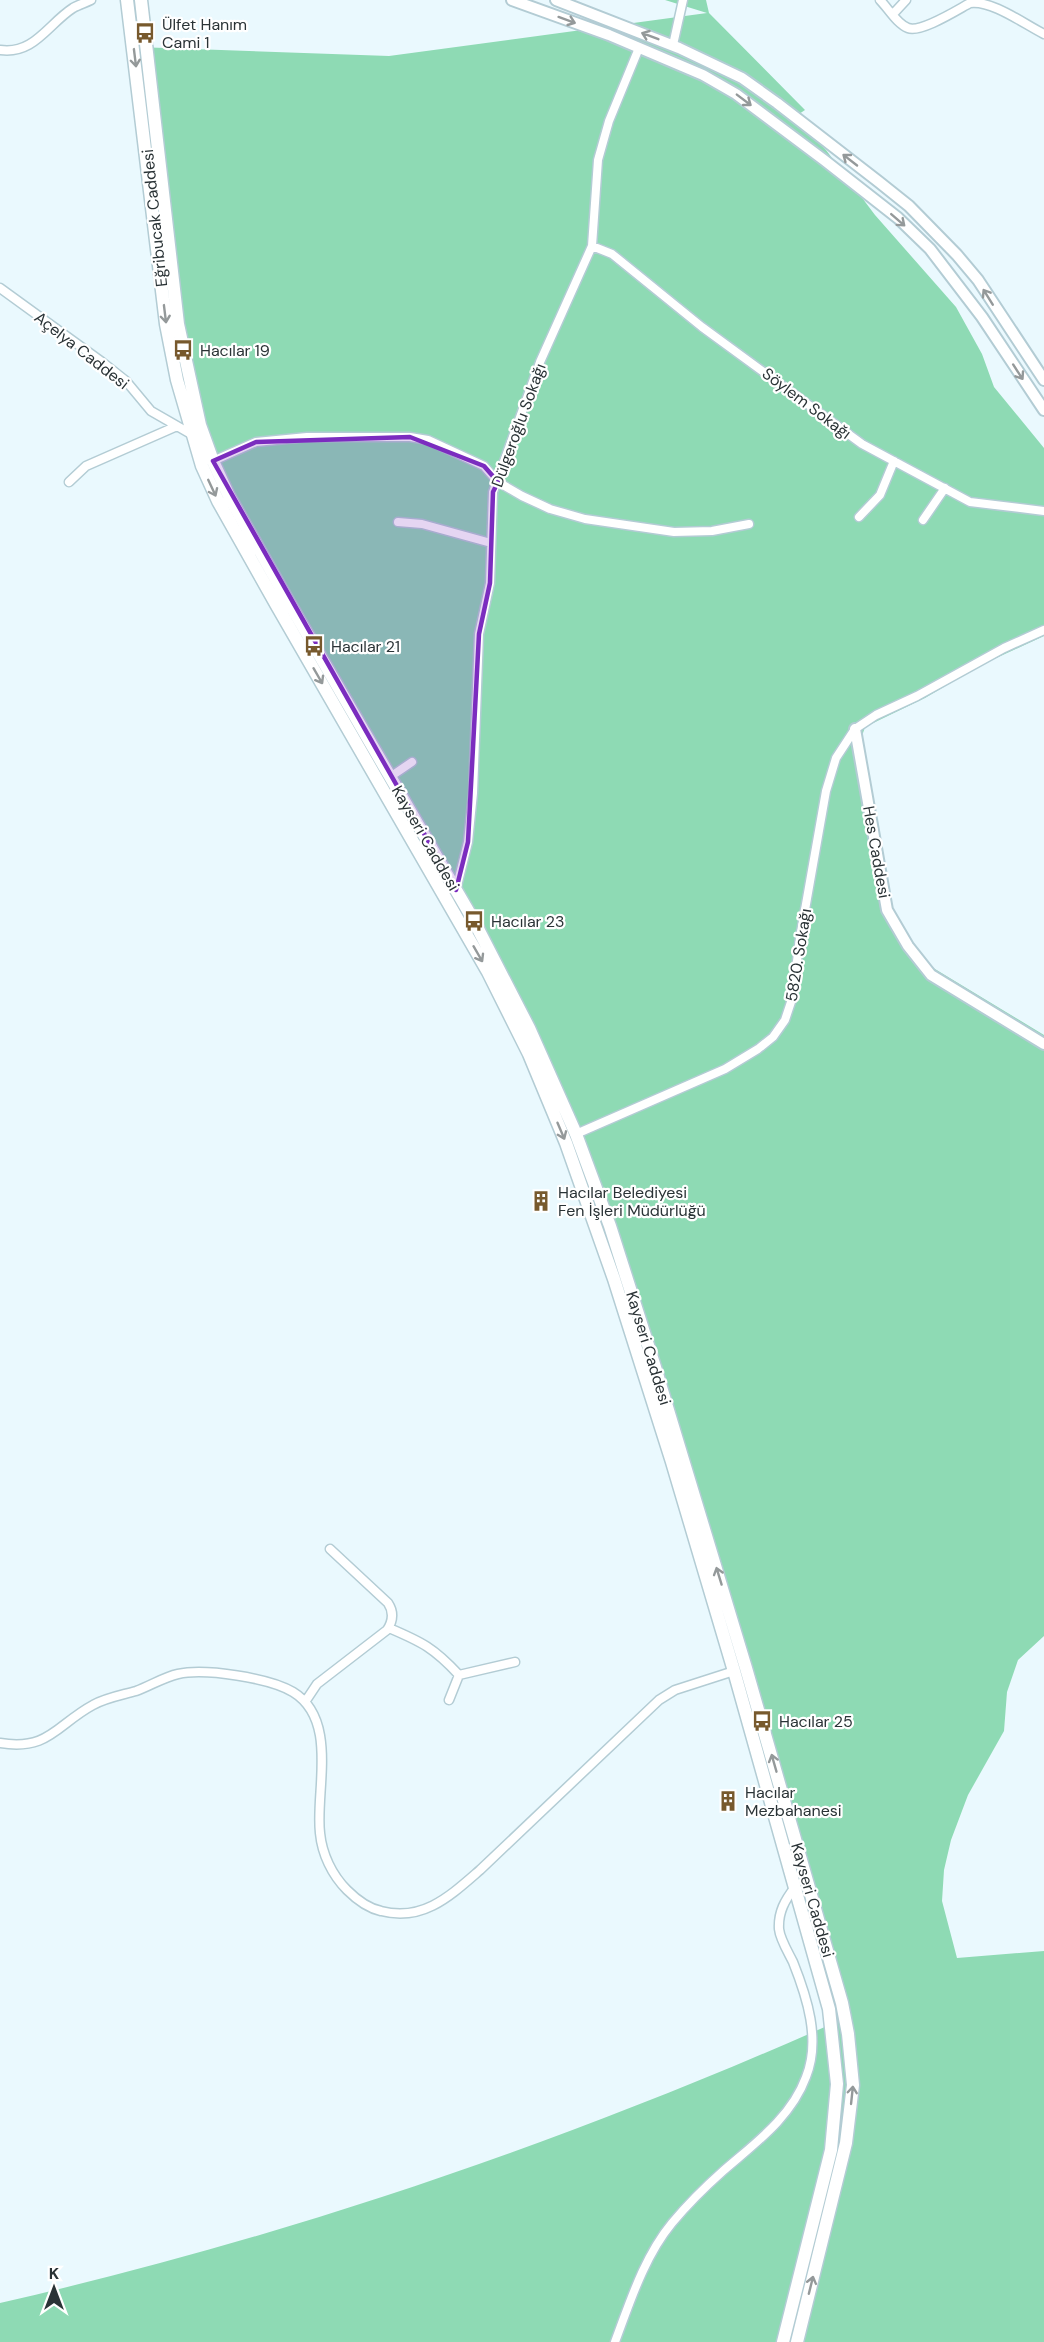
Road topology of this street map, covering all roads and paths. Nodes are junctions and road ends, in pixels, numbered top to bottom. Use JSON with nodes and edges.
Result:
{"nodes":[{"id":1,"x":91,"y":0,"type":"edge"},
{"id":2,"x":127,"y":0,"type":"edge"},
{"id":3,"x":141,"y":0,"type":"edge"},
{"id":4,"x":512,"y":0,"type":"edge"},
{"id":5,"x":556,"y":0,"type":"edge"},
{"id":6,"x":683,"y":0,"type":"edge"},
{"id":7,"x":880,"y":0,"type":"edge"},
{"id":8,"x":906,"y":0,"type":"edge"},
{"id":9,"x":977,"y":1,"type":"edge"},
{"id":10,"x":893,"y":14,"type":"junction"},
{"id":11,"x":1044,"y":34,"type":"edge"},
{"id":12,"x":673,"y":45,"type":"junction"},
{"id":13,"x":639,"y":48,"type":"junction"},
{"id":14,"x":0,"y":50,"type":"edge"},
{"id":15,"x":592,"y":246,"type":"junction"},
{"id":16,"x":0,"y":288,"type":"edge"},
{"id":17,"x":1044,"y":380,"type":"edge"},
{"id":18,"x":1044,"y":410,"type":"edge"},
{"id":19,"x":200,"y":424,"type":"joint"},
{"id":20,"x":177,"y":426,"type":"junction"},
{"id":21,"x":191,"y":434,"type":"junction"},
{"id":22,"x":213,"y":461,"type":"junction"},
{"id":23,"x":894,"y":461,"type":"junction"},
{"id":24,"x":69,"y":482,"type":"dead end"},
{"id":25,"x":498,"y":482,"type":"junction"},
{"id":26,"x":945,"y":488,"type":"junction"},
{"id":27,"x":1044,"y":510,"type":"edge"},
{"id":28,"x":859,"y":518,"type":"dead end"},
{"id":29,"x":923,"y":520,"type":"dead end"},
{"id":30,"x":398,"y":522,"type":"dead end"},
{"id":31,"x":749,"y":524,"type":"dead end"},
{"id":32,"x":491,"y":543,"type":"junction"},
{"id":33,"x":1044,"y":630,"type":"edge"},
{"id":34,"x":855,"y":729,"type":"junction"},
{"id":35,"x":412,"y":762,"type":"dead end"},
{"id":36,"x":390,"y":777,"type":"junction"},
{"id":37,"x":456,"y":890,"type":"junction"},
{"id":38,"x":1044,"y":1044,"type":"edge"},
{"id":39,"x":576,"y":1134,"type":"junction"},
{"id":40,"x":330,"y":1549,"type":"dead end"},
{"id":41,"x":388,"y":1628,"type":"junction"},
{"id":42,"x":515,"y":1662,"type":"dead end"},
{"id":43,"x":740,"y":1670,"type":"junction"},
{"id":44,"x":459,"y":1675,"type":"junction"},
{"id":45,"x":449,"y":1700,"type":"dead end"},
{"id":46,"x":305,"y":1702,"type":"junction"},
{"id":47,"x":0,"y":1743,"type":"edge"},
{"id":48,"x":795,"y":1887,"type":"junction"},
{"id":49,"x":615,"y":2342,"type":"edge"},
{"id":50,"x":783,"y":2342,"type":"edge"},
{"id":51,"x":797,"y":2342,"type":"edge"}],
"edges":[{"from":1,"to":14,"type":"street"},
{"from":2,"to":21,"type":"main road","name":"Eğribucak Caddesi","one_way":true},
{"from":3,"to":19,"type":"main road","name":"Eğribucak Caddesi"},
{"from":4,"to":13,"type":"street","one_way":true},
{"from":12,"to":5,"type":"street","one_way":true},
{"from":6,"to":12,"type":"street"},
{"from":7,"to":10,"type":"street"},
{"from":8,"to":10,"type":"street"},
{"from":9,"to":10,"type":"street"},
{"from":9,"to":11,"type":"street"},
{"from":17,"to":12,"type":"street","one_way":true},
{"from":13,"to":15,"type":"street","name":"Dülgeroğlu Sokağı"},
{"from":13,"to":18,"type":"street","one_way":true},
{"from":15,"to":23,"type":"street","name":"Söylem Sokağı"},
{"from":15,"to":25,"type":"street","name":"Dülgeroğlu Sokağı"},
{"from":16,"to":20,"type":"street","name":"Açelya Caddesi"},
{"from":19,"to":22,"type":"main road","name":"Kayseri Caddesi"},
{"from":20,"to":21,"type":"street","name":"Açelya Caddesi"},
{"from":20,"to":24,"type":"street"},
{"from":21,"to":43,"type":"main road","name":"Kayseri Caddesi","one_way":true},
{"from":22,"to":25,"type":"street"},
{"from":22,"to":36,"type":"main road","name":"Kayseri Caddesi"},
{"from":23,"to":26,"type":"street","name":"Söylem Sokağı"},
{"from":23,"to":28,"type":"street"},
{"from":25,"to":31,"type":"street"},
{"from":25,"to":32,"type":"street","name":"Dülgeroğlu Sokağı"},
{"from":26,"to":27,"type":"street","name":"Söylem Sokağı"},
{"from":26,"to":29,"type":"street"},
{"from":30,"to":32,"type":"street"},
{"from":32,"to":37,"type":"street","name":"Dülgeroğlu Sokağı"},
{"from":33,"to":34,"type":"street"},
{"from":34,"to":38,"type":"street","name":"Hes Caddesi"},
{"from":34,"to":39,"type":"street","name":"5820. Sokağı"},
{"from":35,"to":36,"type":"street"},
{"from":36,"to":37,"type":"main road","name":"Kayseri Caddesi"},
{"from":37,"to":39,"type":"main road","name":"Kayseri Caddesi"},
{"from":43,"to":39,"type":"main road","name":"Kayseri Caddesi","one_way":true},
{"from":40,"to":41,"type":"street"},
{"from":41,"to":44,"type":"street"},
{"from":41,"to":46,"type":"street"},
{"from":42,"to":44,"type":"street"},
{"from":43,"to":46,"type":"street"},
{"from":43,"to":48,"type":"main road","name":"Kayseri Caddesi"},
{"from":51,"to":43,"type":"main road","name":"Kayseri Caddesi","one_way":true},
{"from":44,"to":45,"type":"street"},
{"from":46,"to":47,"type":"street"},
{"from":48,"to":49,"type":"street"},
{"from":48,"to":50,"type":"main road","name":"Kayseri Caddesi"}]}
